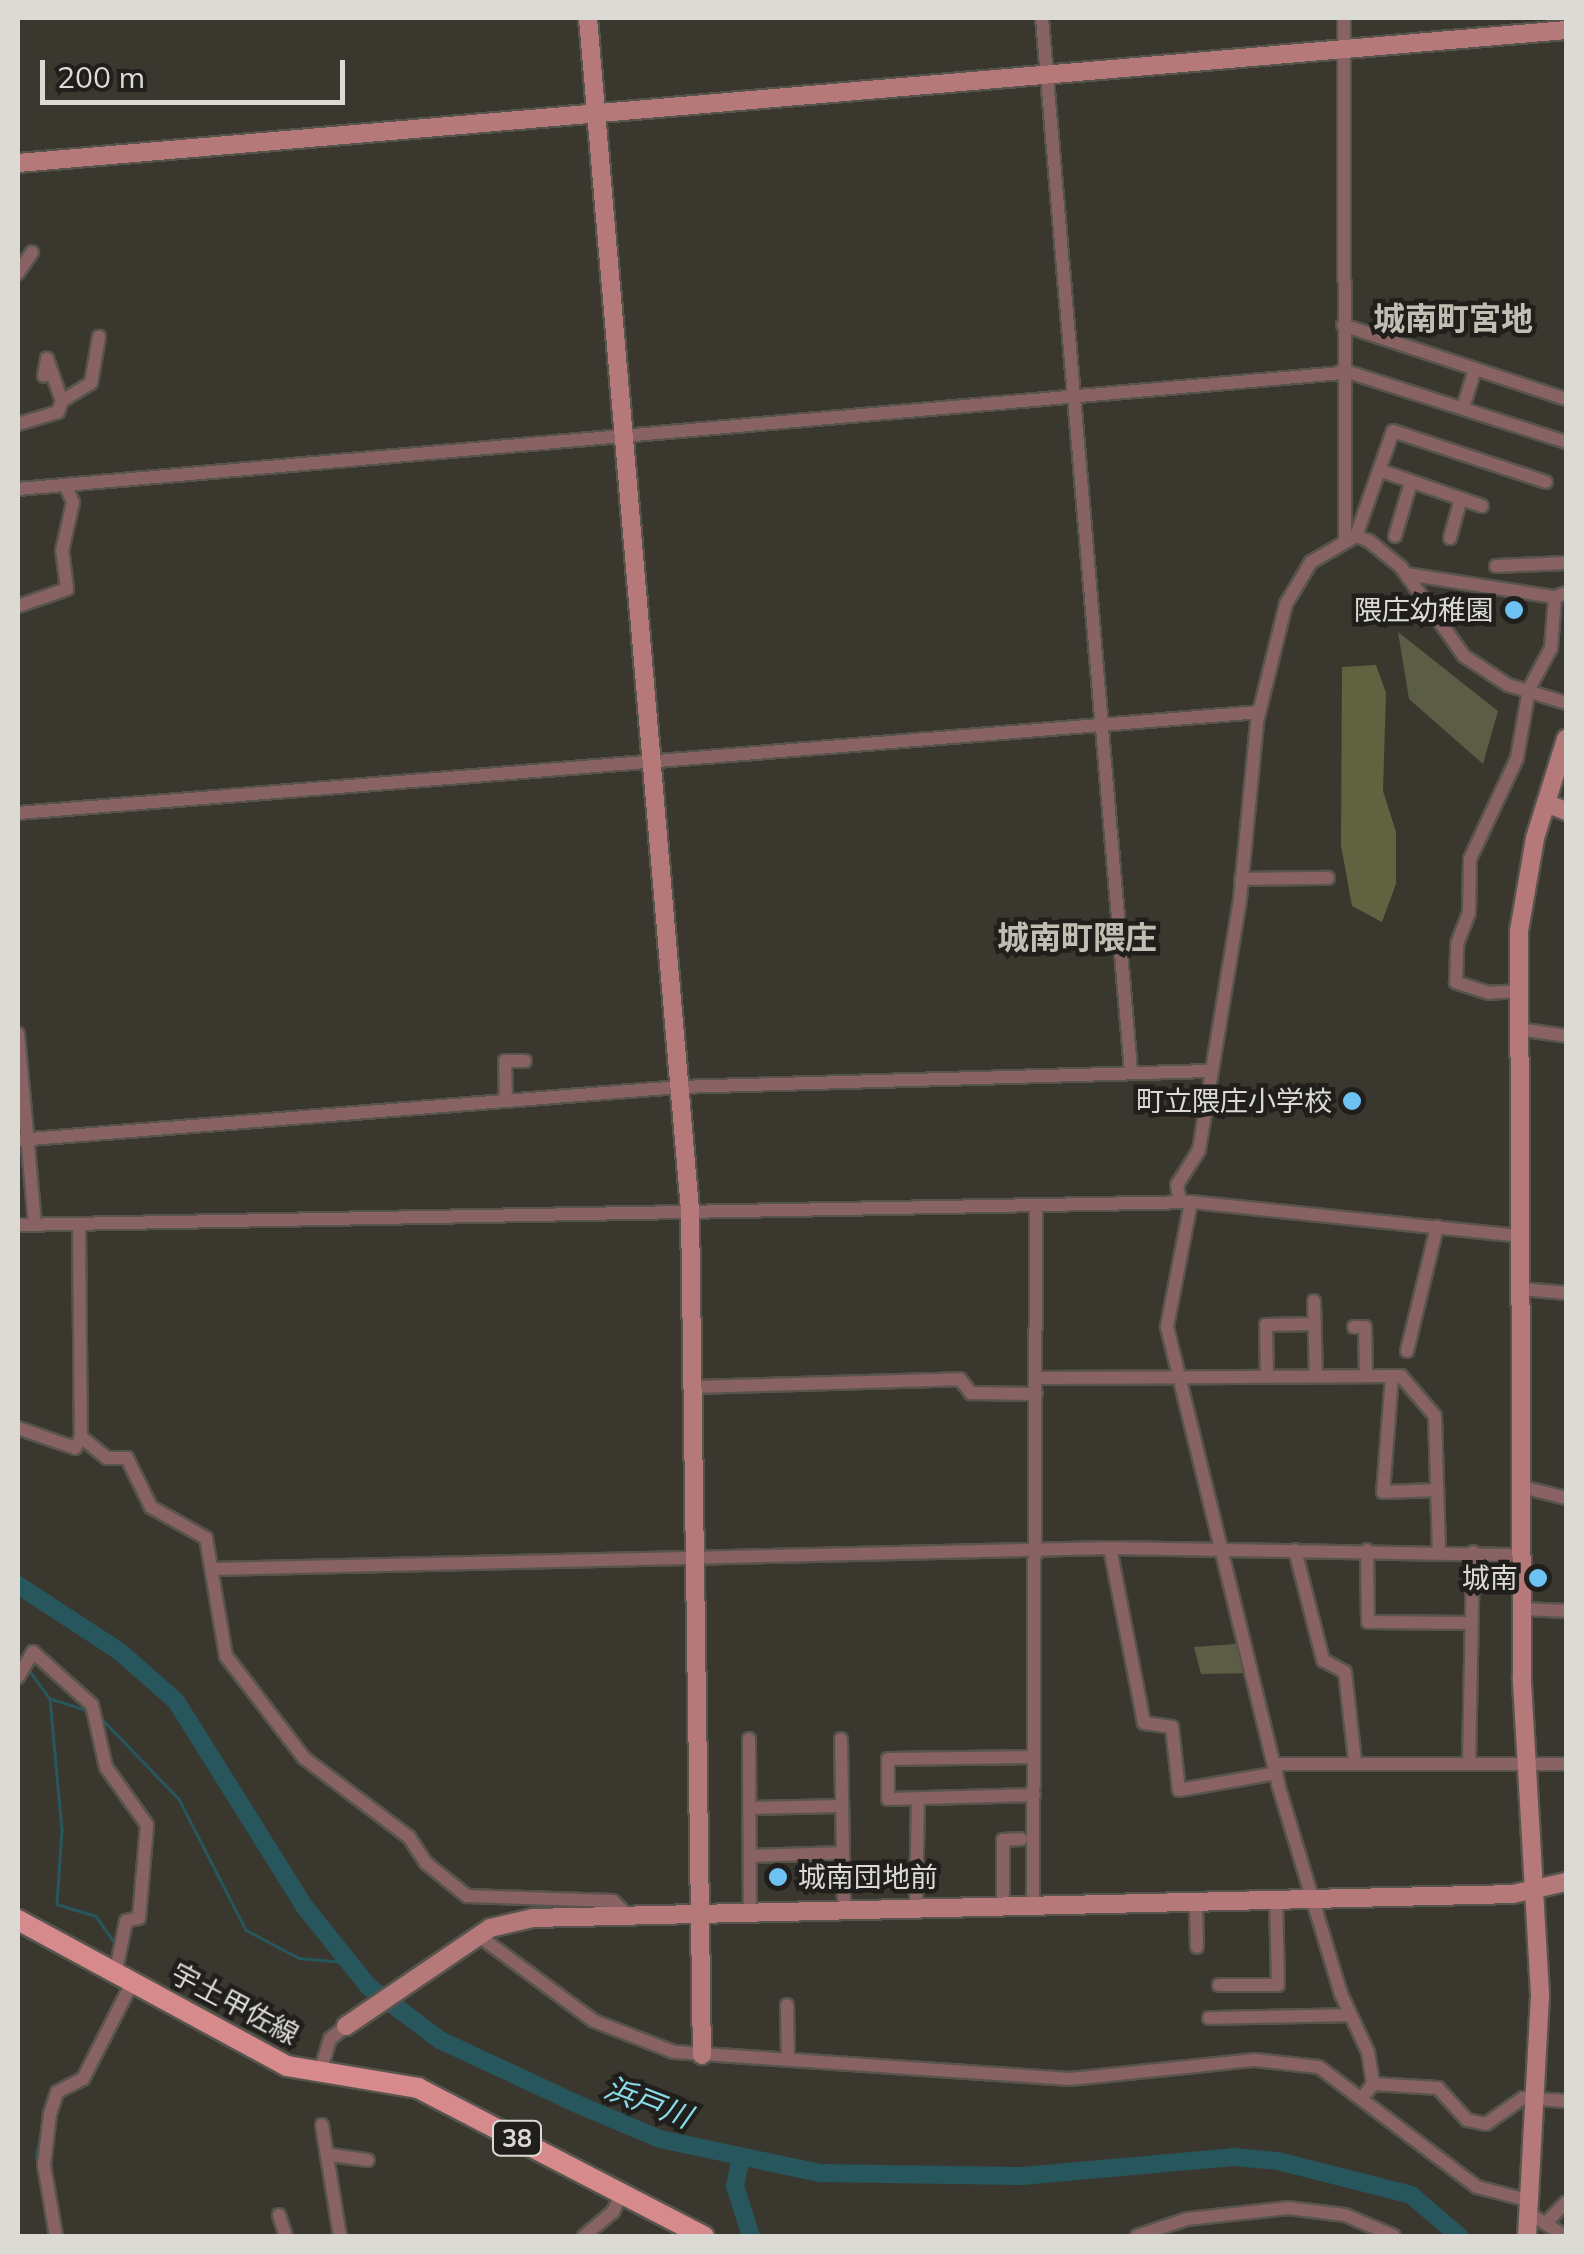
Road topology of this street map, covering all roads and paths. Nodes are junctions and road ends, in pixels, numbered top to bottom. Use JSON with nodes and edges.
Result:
{"nodes":[{"id":1,"x":588,"y":18,"type":"edge"},
{"id":2,"x":1042,"y":18,"type":"edge"},
{"id":3,"x":1344,"y":18,"type":"edge"},
{"id":4,"x":1566,"y":30,"type":"edge"},
{"id":5,"x":1344,"y":50,"type":"junction"},
{"id":6,"x":1048,"y":74,"type":"junction"},
{"id":7,"x":596,"y":115,"type":"junction"},
{"id":8,"x":18,"y":163,"type":"edge"},
{"id":9,"x":32,"y":252,"type":"dead end"},
{"id":10,"x":18,"y":273,"type":"edge"},
{"id":11,"x":1343,"y":325,"type":"junction"},
{"id":12,"x":99,"y":337,"type":"dead end"},
{"id":13,"x":1476,"y":369,"type":"junction"},
{"id":14,"x":1342,"y":371,"type":"junction"},
{"id":15,"x":44,"y":376,"type":"dead end"},
{"id":16,"x":1074,"y":399,"type":"junction"},
{"id":17,"x":1566,"y":399,"type":"edge"},
{"id":18,"x":62,"y":401,"type":"junction"},
{"id":19,"x":1464,"y":408,"type":"junction"},
{"id":20,"x":18,"y":424,"type":"edge"},
{"id":21,"x":625,"y":437,"type":"junction"},
{"id":22,"x":1566,"y":442,"type":"edge"},
{"id":23,"x":1379,"y":470,"type":"junction"},
{"id":24,"x":1411,"y":482,"type":"junction"},
{"id":25,"x":1546,"y":482,"type":"dead end"},
{"id":26,"x":64,"y":485,"type":"junction"},
{"id":27,"x":18,"y":490,"type":"edge"},
{"id":28,"x":1461,"y":498,"type":"junction"},
{"id":29,"x":1482,"y":506,"type":"dead end"},
{"id":30,"x":1395,"y":536,"type":"dead end"},
{"id":31,"x":1450,"y":538,"type":"dead end"},
{"id":32,"x":1351,"y":539,"type":"junction"},
{"id":33,"x":1566,"y":563,"type":"edge"},
{"id":34,"x":1533,"y":564,"type":"junction"},
{"id":35,"x":1496,"y":566,"type":"dead end"},
{"id":36,"x":1406,"y":574,"type":"junction"},
{"id":37,"x":1534,"y":593,"type":"junction"},
{"id":38,"x":1561,"y":595,"type":"edge"},
{"id":39,"x":18,"y":606,"type":"edge"},
{"id":40,"x":1529,"y":690,"type":"junction"},
{"id":41,"x":1566,"y":703,"type":"edge"},
{"id":42,"x":1259,"y":712,"type":"junction"},
{"id":43,"x":1102,"y":724,"type":"junction"},
{"id":44,"x":1566,"y":739,"type":"edge"},
{"id":45,"x":652,"y":761,"type":"junction"},
{"id":46,"x":1546,"y":803,"type":"junction"},
{"id":47,"x":1566,"y":811,"type":"edge"},
{"id":48,"x":18,"y":813,"type":"edge"},
{"id":49,"x":1241,"y":878,"type":"junction"},
{"id":50,"x":1328,"y":878,"type":"dead end"},
{"id":51,"x":1522,"y":991,"type":"junction"},
{"id":52,"x":1524,"y":1030,"type":"junction"},
{"id":53,"x":18,"y":1034,"type":"edge"},
{"id":54,"x":1566,"y":1036,"type":"edge"},
{"id":55,"x":525,"y":1060,"type":"dead end"},
{"id":56,"x":1130,"y":1071,"type":"junction"},
{"id":57,"x":1210,"y":1071,"type":"junction"},
{"id":58,"x":680,"y":1087,"type":"junction"},
{"id":59,"x":506,"y":1101,"type":"junction"},
{"id":60,"x":22,"y":1139,"type":"edge"},
{"id":61,"x":1186,"y":1202,"type":"junction"},
{"id":62,"x":1036,"y":1208,"type":"junction"},
{"id":63,"x":690,"y":1211,"type":"junction"},
{"id":64,"x":18,"y":1224,"type":"edge"},
{"id":65,"x":35,"y":1224,"type":"junction"},
{"id":66,"x":79,"y":1224,"type":"junction"},
{"id":67,"x":1437,"y":1227,"type":"junction"},
{"id":68,"x":1520,"y":1236,"type":"junction"},
{"id":69,"x":1523,"y":1289,"type":"junction"},
{"id":70,"x":1566,"y":1294,"type":"edge"},
{"id":71,"x":1314,"y":1302,"type":"dead end"},
{"id":72,"x":1315,"y":1324,"type":"junction"},
{"id":73,"x":1354,"y":1327,"type":"dead end"},
{"id":74,"x":1407,"y":1350,"type":"dead end"},
{"id":75,"x":1316,"y":1376,"type":"junction"},
{"id":76,"x":1366,"y":1376,"type":"junction"},
{"id":77,"x":1392,"y":1376,"type":"junction"},
{"id":78,"x":1268,"y":1377,"type":"junction"},
{"id":79,"x":1037,"y":1378,"type":"junction"},
{"id":80,"x":1180,"y":1378,"type":"junction"},
{"id":81,"x":695,"y":1387,"type":"junction"},
{"id":82,"x":1036,"y":1394,"type":"junction"},
{"id":83,"x":18,"y":1428,"type":"edge"},
{"id":84,"x":81,"y":1437,"type":"junction"},
{"id":85,"x":1526,"y":1488,"type":"junction"},
{"id":86,"x":1437,"y":1490,"type":"junction"},
{"id":87,"x":1566,"y":1498,"type":"edge"},
{"id":88,"x":1110,"y":1548,"type":"junction"},
{"id":89,"x":1226,"y":1548,"type":"junction"},
{"id":90,"x":1295,"y":1550,"type":"junction"},
{"id":91,"x":1367,"y":1550,"type":"junction"},
{"id":92,"x":1439,"y":1550,"type":"junction"},
{"id":93,"x":1474,"y":1552,"type":"junction"},
{"id":94,"x":1036,"y":1553,"type":"junction"},
{"id":95,"x":1524,"y":1555,"type":"junction"},
{"id":96,"x":695,"y":1559,"type":"junction"},
{"id":97,"x":213,"y":1569,"type":"junction"},
{"id":98,"x":1523,"y":1608,"type":"junction"},
{"id":99,"x":1566,"y":1612,"type":"edge"},
{"id":100,"x":1472,"y":1623,"type":"junction"},
{"id":101,"x":18,"y":1677,"type":"edge"},
{"id":102,"x":749,"y":1739,"type":"dead end"},
{"id":103,"x":841,"y":1739,"type":"dead end"},
{"id":104,"x":1034,"y":1756,"type":"junction"},
{"id":105,"x":1356,"y":1761,"type":"junction"},
{"id":106,"x":1524,"y":1763,"type":"junction"},
{"id":107,"x":1469,"y":1764,"type":"junction"},
{"id":108,"x":1566,"y":1764,"type":"edge"},
{"id":109,"x":1278,"y":1768,"type":"junction"},
{"id":110,"x":1034,"y":1795,"type":"junction"},
{"id":111,"x":918,"y":1799,"type":"junction"},
{"id":112,"x":842,"y":1806,"type":"junction"},
{"id":113,"x":749,"y":1808,"type":"junction"},
{"id":114,"x":1020,"y":1839,"type":"dead end"},
{"id":115,"x":842,"y":1853,"type":"junction"},
{"id":116,"x":750,"y":1856,"type":"junction"},
{"id":117,"x":1565,"y":1887,"type":"edge"},
{"id":118,"x":1532,"y":1892,"type":"junction"},
{"id":119,"x":1314,"y":1899,"type":"junction"},
{"id":120,"x":1276,"y":1900,"type":"junction"},
{"id":121,"x":1196,"y":1901,"type":"junction"},
{"id":122,"x":1003,"y":1905,"type":"junction"},
{"id":123,"x":1032,"y":1905,"type":"junction"},
{"id":124,"x":916,"y":1909,"type":"junction"},
{"id":125,"x":844,"y":1912,"type":"junction"},
{"id":126,"x":628,"y":1916,"type":"junction"},
{"id":127,"x":750,"y":1916,"type":"junction"},
{"id":128,"x":702,"y":1918,"type":"junction"},
{"id":129,"x":18,"y":1920,"type":"edge"},
{"id":130,"x":475,"y":1938,"type":"junction"},
{"id":131,"x":1197,"y":1947,"type":"dead end"},
{"id":132,"x":125,"y":1976,"type":"junction"},
{"id":133,"x":1219,"y":1985,"type":"dead end"},
{"id":134,"x":787,"y":2005,"type":"dead end"},
{"id":135,"x":1349,"y":2015,"type":"junction"},
{"id":136,"x":1208,"y":2018,"type":"dead end"},
{"id":137,"x":346,"y":2026,"type":"joint"},
{"id":138,"x":702,"y":2055,"type":"junction"},
{"id":139,"x":788,"y":2058,"type":"junction"},
{"id":140,"x":318,"y":2075,"type":"junction"},
{"id":141,"x":1373,"y":2084,"type":"junction"},
{"id":142,"x":1537,"y":2096,"type":"junction"},
{"id":143,"x":1363,"y":2097,"type":"junction"},
{"id":144,"x":1566,"y":2102,"type":"edge"},
{"id":145,"x":322,"y":2125,"type":"dead end"},
{"id":146,"x":331,"y":2156,"type":"junction"},
{"id":147,"x":368,"y":2160,"type":"dead end"},
{"id":148,"x":621,"y":2194,"type":"junction"},
{"id":149,"x":1566,"y":2202,"type":"edge"},
{"id":150,"x":280,"y":2216,"type":"dead end"},
{"id":151,"x":1533,"y":2221,"type":"edge"},
{"id":152,"x":56,"y":2236,"type":"edge"},
{"id":153,"x":286,"y":2236,"type":"edge"},
{"id":154,"x":340,"y":2236,"type":"edge"},
{"id":155,"x":584,"y":2236,"type":"edge"},
{"id":156,"x":704,"y":2236,"type":"edge"},
{"id":157,"x":1136,"y":2236,"type":"edge"},
{"id":158,"x":1394,"y":2236,"type":"edge"},
{"id":159,"x":1565,"y":2236,"type":"edge"}],
"edges":[{"from":1,"to":7,"type":"street"},
{"from":2,"to":6,"type":"street"},
{"from":3,"to":5,"type":"street"},
{"from":4,"to":5,"type":"street"},
{"from":5,"to":6,"type":"street"},
{"from":5,"to":11,"type":"street"},
{"from":6,"to":7,"type":"street"},
{"from":6,"to":16,"type":"street"},
{"from":7,"to":8,"type":"street"},
{"from":7,"to":21,"type":"street"},
{"from":9,"to":10,"type":"street"},
{"from":11,"to":13,"type":"street"},
{"from":11,"to":14,"type":"street"},
{"from":12,"to":18,"type":"street"},
{"from":13,"to":17,"type":"street"},
{"from":13,"to":19,"type":"street"},
{"from":14,"to":16,"type":"street"},
{"from":14,"to":19,"type":"street"},
{"from":14,"to":32,"type":"street"},
{"from":15,"to":18,"type":"street"},
{"from":16,"to":21,"type":"street"},
{"from":16,"to":43,"type":"street"},
{"from":18,"to":20,"type":"street"},
{"from":19,"to":22,"type":"street"},
{"from":21,"to":26,"type":"street"},
{"from":21,"to":45,"type":"street"},
{"from":23,"to":24,"type":"street"},
{"from":23,"to":25,"type":"street"},
{"from":23,"to":32,"type":"street"},
{"from":24,"to":28,"type":"street"},
{"from":24,"to":30,"type":"street"},
{"from":26,"to":27,"type":"street"},
{"from":26,"to":39,"type":"street"},
{"from":28,"to":29,"type":"street"},
{"from":28,"to":31,"type":"street"},
{"from":32,"to":36,"type":"street"},
{"from":32,"to":42,"type":"street"},
{"from":33,"to":34,"type":"street"},
{"from":34,"to":35,"type":"street"},
{"from":34,"to":37,"type":"street"},
{"from":36,"to":37,"type":"street"},
{"from":36,"to":40,"type":"street"},
{"from":37,"to":38,"type":"street"},
{"from":38,"to":40,"type":"street"},
{"from":40,"to":41,"type":"street"},
{"from":40,"to":51,"type":"street"},
{"from":42,"to":43,"type":"street"},
{"from":42,"to":49,"type":"street"},
{"from":43,"to":45,"type":"street"},
{"from":43,"to":56,"type":"street"},
{"from":44,"to":46,"type":"street"},
{"from":45,"to":48,"type":"street"},
{"from":45,"to":58,"type":"street"},
{"from":46,"to":47,"type":"street"},
{"from":46,"to":51,"type":"street"},
{"from":49,"to":50,"type":"street"},
{"from":49,"to":57,"type":"street"},
{"from":51,"to":52,"type":"street"},
{"from":52,"to":54,"type":"street"},
{"from":52,"to":68,"type":"street"},
{"from":53,"to":60,"type":"street"},
{"from":55,"to":59,"type":"street"},
{"from":56,"to":57,"type":"street"},
{"from":56,"to":58,"type":"street"},
{"from":57,"to":61,"type":"street"},
{"from":58,"to":59,"type":"street"},
{"from":58,"to":63,"type":"street"},
{"from":59,"to":60,"type":"street"},
{"from":60,"to":65,"type":"street"},
{"from":61,"to":62,"type":"street"},
{"from":61,"to":67,"type":"street"},
{"from":61,"to":80,"type":"street"},
{"from":62,"to":63,"type":"street"},
{"from":62,"to":79,"type":"street"},
{"from":63,"to":66,"type":"street"},
{"from":63,"to":81,"type":"street"},
{"from":64,"to":65,"type":"street"},
{"from":65,"to":66,"type":"street"},
{"from":66,"to":84,"type":"street"},
{"from":67,"to":68,"type":"street"},
{"from":67,"to":74,"type":"street"},
{"from":68,"to":69,"type":"street"},
{"from":69,"to":70,"type":"street"},
{"from":69,"to":85,"type":"street"},
{"from":71,"to":72,"type":"street"},
{"from":72,"to":75,"type":"street"},
{"from":72,"to":78,"type":"street"},
{"from":73,"to":76,"type":"street"},
{"from":75,"to":76,"type":"street"},
{"from":75,"to":78,"type":"street"},
{"from":76,"to":77,"type":"street"},
{"from":77,"to":86,"type":"street"},
{"from":77,"to":86,"type":"street"},
{"from":78,"to":80,"type":"street"},
{"from":79,"to":80,"type":"street"},
{"from":79,"to":82,"type":"street"},
{"from":80,"to":89,"type":"street"},
{"from":81,"to":82,"type":"street"},
{"from":81,"to":96,"type":"street"},
{"from":82,"to":94,"type":"street"},
{"from":83,"to":84,"type":"street"},
{"from":84,"to":97,"type":"street"},
{"from":85,"to":87,"type":"street"},
{"from":85,"to":95,"type":"street"},
{"from":86,"to":92,"type":"street"},
{"from":88,"to":89,"type":"street"},
{"from":88,"to":94,"type":"street"},
{"from":88,"to":109,"type":"street"},
{"from":89,"to":90,"type":"street"},
{"from":89,"to":109,"type":"street"},
{"from":90,"to":91,"type":"street"},
{"from":90,"to":105,"type":"street"},
{"from":91,"to":92,"type":"street"},
{"from":91,"to":100,"type":"street"},
{"from":92,"to":93,"type":"street"},
{"from":93,"to":95,"type":"street"},
{"from":93,"to":100,"type":"street"},
{"from":94,"to":96,"type":"street"},
{"from":94,"to":104,"type":"street"},
{"from":95,"to":98,"type":"street"},
{"from":96,"to":97,"type":"street"},
{"from":96,"to":128,"type":"street"},
{"from":97,"to":126,"type":"street"},
{"from":98,"to":99,"type":"street"},
{"from":98,"to":106,"type":"street"},
{"from":100,"to":107,"type":"street"},
{"from":101,"to":132,"type":"street"},
{"from":102,"to":113,"type":"street"},
{"from":103,"to":112,"type":"street"},
{"from":104,"to":110,"type":"street"},
{"from":104,"to":111,"type":"street"},
{"from":105,"to":107,"type":"street"},
{"from":105,"to":109,"type":"street"},
{"from":106,"to":107,"type":"street"},
{"from":106,"to":108,"type":"street"},
{"from":106,"to":118,"type":"street"},
{"from":109,"to":119,"type":"street"},
{"from":110,"to":111,"type":"street"},
{"from":110,"to":123,"type":"street"},
{"from":111,"to":124,"type":"street"},
{"from":112,"to":113,"type":"street"},
{"from":112,"to":115,"type":"street"},
{"from":113,"to":116,"type":"street"},
{"from":114,"to":122,"type":"street"},
{"from":115,"to":116,"type":"street"},
{"from":115,"to":125,"type":"street"},
{"from":116,"to":127,"type":"street"},
{"from":117,"to":118,"type":"street"},
{"from":118,"to":119,"type":"street"},
{"from":118,"to":142,"type":"street"},
{"from":119,"to":120,"type":"street"},
{"from":119,"to":135,"type":"street"},
{"from":120,"to":121,"type":"street"},
{"from":120,"to":133,"type":"street"},
{"from":121,"to":123,"type":"street"},
{"from":121,"to":131,"type":"street"},
{"from":122,"to":123,"type":"street"},
{"from":122,"to":124,"type":"street"},
{"from":124,"to":125,"type":"street"},
{"from":125,"to":127,"type":"street"},
{"from":126,"to":128,"type":"street"},
{"from":126,"to":130,"type":"street"},
{"from":127,"to":128,"type":"street"},
{"from":128,"to":138,"type":"street"},
{"from":129,"to":132,"type":"main road","name":"宇土甲佐線","number":"38"},
{"from":130,"to":137,"type":"street"},
{"from":130,"to":138,"type":"street"},
{"from":132,"to":140,"type":"main road","name":"宇土甲佐線","number":"38"},
{"from":132,"to":152,"type":"street"},
{"from":134,"to":139,"type":"street"},
{"from":135,"to":136,"type":"street"},
{"from":135,"to":141,"type":"street"},
{"from":137,"to":140,"type":"street"},
{"from":138,"to":139,"type":"street"},
{"from":139,"to":143,"type":"street"},
{"from":140,"to":148,"type":"main road","name":"宇土甲佐線","number":"38"},
{"from":141,"to":142,"type":"street"},
{"from":141,"to":143,"type":"street"},
{"from":142,"to":144,"type":"street"},
{"from":142,"to":151,"type":"street"},
{"from":143,"to":151,"type":"street"},
{"from":145,"to":146,"type":"street"},
{"from":146,"to":147,"type":"street"},
{"from":146,"to":154,"type":"street"},
{"from":148,"to":155,"type":"street"},
{"from":148,"to":156,"type":"main road","name":"宇土甲佐線","number":"38"},
{"from":149,"to":151,"type":"street"},
{"from":150,"to":153,"type":"street"},
{"from":151,"to":159,"type":"street"},
{"from":157,"to":158,"type":"street"}]}
